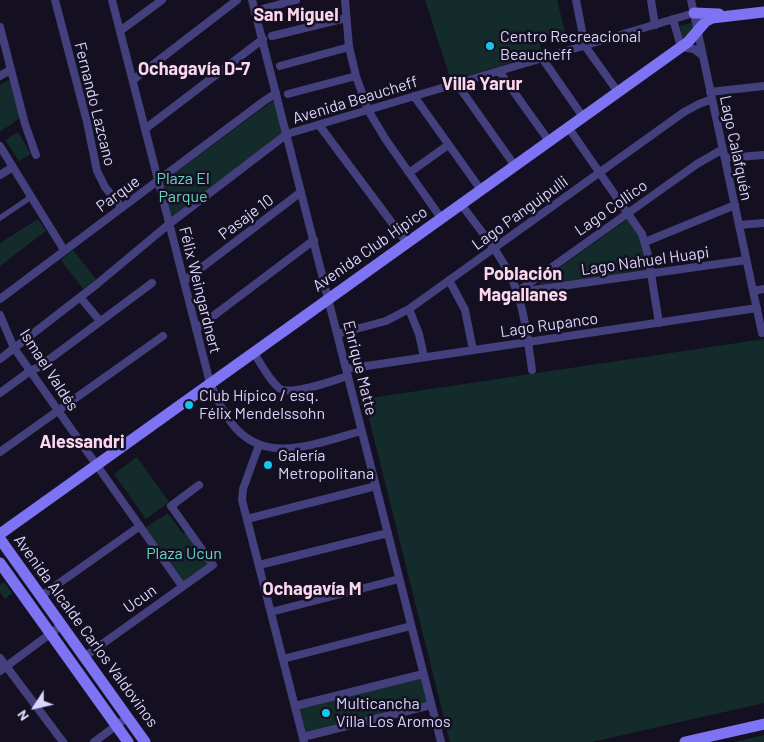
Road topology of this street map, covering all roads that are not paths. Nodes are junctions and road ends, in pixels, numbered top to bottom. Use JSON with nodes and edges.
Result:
{"nodes":[{"id":1,"x":54,"y":0,"type":"edge"},
{"id":2,"x":112,"y":0,"type":"edge"},
{"id":3,"x":162,"y":0,"type":"edge"},
{"id":4,"x":237,"y":0,"type":"edge"},
{"id":5,"x":252,"y":0,"type":"edge"},
{"id":6,"x":296,"y":0,"type":"edge"},
{"id":7,"x":345,"y":0,"type":"edge"},
{"id":8,"x":576,"y":0,"type":"edge"},
{"id":9,"x":651,"y":0,"type":"edge"},
{"id":10,"x":691,"y":0,"type":"edge"},
{"id":11,"x":255,"y":10,"type":"junction"},
{"id":12,"x":764,"y":12,"type":"edge"},
{"id":13,"x":694,"y":13,"type":"junction"},
{"id":14,"x":725,"y":16,"type":"junction"},
{"id":15,"x":346,"y":18,"type":"junction"},
{"id":16,"x":672,"y":19,"type":"junction"},
{"id":17,"x":655,"y":25,"type":"junction"},
{"id":18,"x":0,"y":27,"type":"edge"},
{"id":19,"x":120,"y":31,"type":"junction"},
{"id":20,"x":698,"y":32,"type":"junction"},
{"id":21,"x":272,"y":36,"type":"dead end"},
{"id":22,"x":263,"y":39,"type":"junction"},
{"id":23,"x":585,"y":46,"type":"junction"},
{"id":24,"x":681,"y":46,"type":"junction"},
{"id":25,"x":349,"y":47,"type":"junction"},
{"id":26,"x":702,"y":55,"type":"junction"},
{"id":27,"x":542,"y":58,"type":"junction"},
{"id":28,"x":280,"y":66,"type":"dead end"},
{"id":29,"x":10,"y":70,"type":"junction"},
{"id":30,"x":499,"y":71,"type":"junction"},
{"id":31,"x":0,"y":76,"type":"edge"},
{"id":32,"x":356,"y":76,"type":"junction"},
{"id":33,"x":132,"y":80,"type":"junction"},
{"id":34,"x":456,"y":84,"type":"junction"},
{"id":35,"x":764,"y":86,"type":"edge"},
{"id":36,"x":618,"y":92,"type":"junction"},
{"id":37,"x":276,"y":93,"type":"junction"},
{"id":38,"x":288,"y":94,"type":"dead end"},
{"id":39,"x":414,"y":96,"type":"junction"},
{"id":40,"x":711,"y":96,"type":"junction"},
{"id":41,"x":368,"y":110,"type":"junction"},
{"id":42,"x":583,"y":117,"type":"junction"},
{"id":43,"x":319,"y":124,"type":"junction"},
{"id":44,"x":568,"y":127,"type":"junction"},
{"id":45,"x":145,"y":129,"type":"junction"},
{"id":46,"x":287,"y":134,"type":"junction"},
{"id":47,"x":549,"y":141,"type":"junction"},
{"id":48,"x":448,"y":145,"type":"junction"},
{"id":49,"x":0,"y":146,"type":"edge"},
{"id":50,"x":722,"y":149,"type":"junction"},
{"id":51,"x":36,"y":155,"type":"dead end"},
{"id":52,"x":764,"y":155,"type":"edge"},
{"id":53,"x":724,"y":158,"type":"junction"},
{"id":54,"x":515,"y":166,"type":"junction"},
{"id":55,"x":13,"y":168,"type":"junction"},
{"id":56,"x":600,"y":172,"type":"junction"},
{"id":57,"x":409,"y":173,"type":"junction"},
{"id":58,"x":0,"y":175,"type":"edge"},
{"id":59,"x":158,"y":181,"type":"junction"},
{"id":60,"x":481,"y":190,"type":"junction"},
{"id":61,"x":301,"y":192,"type":"junction"},
{"id":62,"x":31,"y":197,"type":"junction"},
{"id":63,"x":461,"y":204,"type":"junction"},
{"id":64,"x":735,"y":206,"type":"junction"},
{"id":65,"x":122,"y":208,"type":"junction"},
{"id":66,"x":628,"y":213,"type":"junction"},
{"id":67,"x":0,"y":218,"type":"edge"},
{"id":68,"x":442,"y":218,"type":"junction"},
{"id":69,"x":764,"y":223,"type":"edge"},
{"id":70,"x":169,"y":224,"type":"junction"},
{"id":71,"x":739,"y":225,"type":"junction"},
{"id":72,"x":314,"y":240,"type":"junction"},
{"id":73,"x":645,"y":242,"type":"junction"},
{"id":74,"x":407,"y":243,"type":"junction"},
{"id":75,"x":493,"y":249,"type":"junction"},
{"id":76,"x":64,"y":250,"type":"junction"},
{"id":77,"x":746,"y":260,"type":"junction"},
{"id":78,"x":651,"y":274,"type":"junction"},
{"id":79,"x":449,"y":280,"type":"junction"},
{"id":80,"x":184,"y":281,"type":"junction"},
{"id":81,"x":152,"y":283,"type":"dead end"},
{"id":82,"x":764,"y":289,"type":"edge"},
{"id":83,"x":753,"y":290,"type":"junction"},
{"id":84,"x":517,"y":292,"type":"junction"},
{"id":85,"x":80,"y":297,"type":"junction"},
{"id":86,"x":328,"y":298,"type":"junction"},
{"id":87,"x":0,"y":299,"type":"edge"},
{"id":88,"x":757,"y":308,"type":"junction"},
{"id":89,"x":409,"y":309,"type":"junction"},
{"id":90,"x":0,"y":314,"type":"edge"},
{"id":91,"x":100,"y":321,"type":"junction"},
{"id":92,"x":658,"y":323,"type":"junction"},
{"id":93,"x":196,"y":330,"type":"junction"},
{"id":94,"x":337,"y":334,"type":"junction"},
{"id":95,"x":762,"y":334,"type":"dead end"},
{"id":96,"x":163,"y":336,"type":"dead end"},
{"id":97,"x":528,"y":342,"type":"junction"},
{"id":98,"x":14,"y":348,"type":"junction"},
{"id":99,"x":473,"y":350,"type":"junction"},
{"id":100,"x":253,"y":352,"type":"junction"},
{"id":101,"x":424,"y":357,"type":"junction"},
{"id":102,"x":0,"y":359,"type":"edge"},
{"id":103,"x":532,"y":370,"type":"dead end"},
{"id":104,"x":30,"y":371,"type":"junction"},
{"id":105,"x":347,"y":373,"type":"junction"},
{"id":106,"x":210,"y":383,"type":"junction"},
{"id":107,"x":0,"y":392,"type":"edge"},
{"id":108,"x":58,"y":411,"type":"junction"},
{"id":109,"x":362,"y":431,"type":"junction"},
{"id":110,"x":259,"y":445,"type":"junction"},
{"id":111,"x":0,"y":452,"type":"edge"},
{"id":112,"x":96,"y":464,"type":"junction"},
{"id":113,"x":199,"y":485,"type":"dead end"},
{"id":114,"x":376,"y":486,"type":"junction"},
{"id":115,"x":247,"y":519,"type":"junction"},
{"id":116,"x":140,"y":526,"type":"junction"},
{"id":117,"x":388,"y":533,"type":"junction"},
{"id":118,"x":0,"y":534,"type":"edge"},
{"id":119,"x":0,"y":539,"type":"edge"},
{"id":120,"x":0,"y":563,"type":"edge"},
{"id":121,"x":259,"y":565,"type":"junction"},
{"id":122,"x":27,"y":576,"type":"junction"},
{"id":123,"x":399,"y":579,"type":"junction"},
{"id":124,"x":182,"y":586,"type":"junction"},
{"id":125,"x":20,"y":591,"type":"junction"},
{"id":126,"x":38,"y":592,"type":"junction"},
{"id":127,"x":271,"y":612,"type":"junction"},
{"id":128,"x":62,"y":625,"type":"junction"},
{"id":129,"x":411,"y":626,"type":"junction"},
{"id":130,"x":50,"y":634,"type":"junction"},
{"id":131,"x":0,"y":658,"type":"edge"},
{"id":132,"x":283,"y":659,"type":"junction"},
{"id":133,"x":88,"y":662,"type":"junction"},
{"id":134,"x":3,"y":668,"type":"edge"},
{"id":135,"x":423,"y":674,"type":"junction"},
{"id":136,"x":80,"y":675,"type":"junction"},
{"id":137,"x":100,"y":678,"type":"junction"},
{"id":138,"x":88,"y":686,"type":"junction"},
{"id":139,"x":108,"y":691,"type":"junction"},
{"id":140,"x":97,"y":699,"type":"junction"},
{"id":141,"x":116,"y":701,"type":"junction"},
{"id":142,"x":431,"y":705,"type":"junction"},
{"id":143,"x":295,"y":706,"type":"junction"},
{"id":144,"x":104,"y":709,"type":"junction"},
{"id":145,"x":128,"y":717,"type":"junction"},
{"id":146,"x":764,"y":724,"type":"edge"},
{"id":147,"x":116,"y":726,"type":"junction"},
{"id":148,"x":303,"y":739,"type":"edge"},
{"id":149,"x":63,"y":742,"type":"edge"},
{"id":150,"x":94,"y":742,"type":"edge"},
{"id":151,"x":128,"y":742,"type":"edge"},
{"id":152,"x":145,"y":742,"type":"edge"},
{"id":153,"x":441,"y":742,"type":"edge"},
{"id":154,"x":685,"y":742,"type":"edge"}],
"edges":[{"from":1,"to":65,"type":"street","name":"Fernando Lazcano"},
{"from":2,"to":19,"type":"street","name":"Félix Weingardnert"},
{"from":3,"to":19,"type":"street"},
{"from":4,"to":33,"type":"street"},
{"from":5,"to":11,"type":"street","name":"Enrique Matte"},
{"from":6,"to":11,"type":"street"},
{"from":7,"to":15,"type":"street"},
{"from":8,"to":23,"type":"street"},
{"from":9,"to":17,"type":"street"},
{"from":10,"to":13,"type":"street","name":"Lago Calafquén"},
{"from":11,"to":22,"type":"street","name":"Enrique Matte"},
{"from":12,"to":14,"type":"main road","name":"Avenida Club Hípico"},
{"from":13,"to":14,"type":"main road"},
{"from":13,"to":16,"type":"street","name":"Avenida Beaucheff"},
{"from":13,"to":20,"type":"street","name":"Lago Calafquén"},
{"from":14,"to":20,"type":"main road","name":"Avenida Club Hípico"},
{"from":15,"to":21,"type":"street"},
{"from":15,"to":25,"type":"street"},
{"from":16,"to":17,"type":"street","name":"Avenida Beaucheff"},
{"from":16,"to":24,"type":"street"},
{"from":17,"to":23,"type":"street","name":"Avenida Beaucheff"},
{"from":18,"to":29,"type":"street"},
{"from":19,"to":33,"type":"street","name":"Félix Weingardnert"},
{"from":20,"to":24,"type":"main road","name":"Avenida Club Hípico"},
{"from":20,"to":26,"type":"street","name":"Lago Calafquén"},
{"from":22,"to":37,"type":"street","name":"Enrique Matte"},
{"from":22,"to":45,"type":"street"},
{"from":23,"to":27,"type":"street","name":"Avenida Beaucheff"},
{"from":23,"to":36,"type":"street"},
{"from":24,"to":26,"type":"street"},
{"from":24,"to":36,"type":"main road","name":"Avenida Club Hípico"},
{"from":25,"to":28,"type":"street"},
{"from":25,"to":32,"type":"street"},
{"from":26,"to":40,"type":"street","name":"Lago Calafquén"},
{"from":27,"to":30,"type":"street","name":"Avenida Beaucheff"},
{"from":27,"to":42,"type":"street"},
{"from":29,"to":31,"type":"street"},
{"from":29,"to":51,"type":"street"},
{"from":30,"to":34,"type":"street","name":"Avenida Beaucheff"},
{"from":30,"to":47,"type":"street"},
{"from":32,"to":38,"type":"street"},
{"from":32,"to":41,"type":"street"},
{"from":33,"to":45,"type":"street","name":"Félix Weingardnert"},
{"from":34,"to":39,"type":"street","name":"Avenida Beaucheff"},
{"from":34,"to":54,"type":"street"},
{"from":35,"to":40,"type":"street","name":"Lago Panguipulli"},
{"from":36,"to":42,"type":"main road","name":"Avenida Club Hípico"},
{"from":37,"to":46,"type":"street","name":"Enrique Matte"},
{"from":37,"to":59,"type":"street","name":"Parque"},
{"from":39,"to":41,"type":"street","name":"Avenida Beaucheff"},
{"from":39,"to":48,"type":"street"},
{"from":40,"to":50,"type":"street","name":"Lago Calafquén"},
{"from":40,"to":56,"type":"street","name":"Lago Panguipulli"},
{"from":41,"to":43,"type":"street","name":"Avenida Beaucheff"},
{"from":41,"to":57,"type":"street"},
{"from":42,"to":44,"type":"main road","name":"Avenida Club Hípico"},
{"from":43,"to":46,"type":"street","name":"Avenida Beaucheff"},
{"from":43,"to":74,"type":"street"},
{"from":44,"to":47,"type":"main road","name":"Avenida Club Hípico"},
{"from":44,"to":56,"type":"street"},
{"from":45,"to":59,"type":"street","name":"Félix Weingardnert"},
{"from":46,"to":61,"type":"street","name":"Enrique Matte"},
{"from":46,"to":70,"type":"street","name":"Avenida Beaucheff"},
{"from":47,"to":54,"type":"main road","name":"Avenida Club Hípico"},
{"from":48,"to":57,"type":"street"},
{"from":48,"to":60,"type":"street"},
{"from":49,"to":55,"type":"street"},
{"from":50,"to":53,"type":"street","name":"Lago Calafquén"},
{"from":50,"to":66,"type":"street","name":"Lago Collico"},
{"from":52,"to":53,"type":"street"},
{"from":53,"to":64,"type":"street","name":"Lago Calafquén"},
{"from":54,"to":60,"type":"main road","name":"Avenida Club Hípico"},
{"from":55,"to":58,"type":"street"},
{"from":55,"to":62,"type":"street"},
{"from":56,"to":66,"type":"street"},
{"from":56,"to":75,"type":"street","name":"Lago Panguipulli"},
{"from":57,"to":68,"type":"street"},
{"from":59,"to":65,"type":"street","name":"Parque"},
{"from":59,"to":70,"type":"street","name":"Félix Weingardnert"},
{"from":60,"to":63,"type":"main road","name":"Avenida Club Hípico"},
{"from":61,"to":72,"type":"street","name":"Enrique Matte"},
{"from":61,"to":80,"type":"street","name":"Pasaje 10"},
{"from":62,"to":67,"type":"street"},
{"from":62,"to":76,"type":"street"},
{"from":63,"to":68,"type":"main road","name":"Avenida Club Hípico"},
{"from":63,"to":75,"type":"street"},
{"from":64,"to":71,"type":"street","name":"Lago Calafquén"},
{"from":64,"to":73,"type":"street"},
{"from":65,"to":76,"type":"street","name":"Parque"},
{"from":66,"to":73,"type":"street"},
{"from":66,"to":84,"type":"street","name":"Lago Collico"},
{"from":68,"to":74,"type":"main road","name":"Avenida Club Hípico"},
{"from":69,"to":71,"type":"street"},
{"from":70,"to":80,"type":"street","name":"Félix Weingardnert"},
{"from":70,"to":85,"type":"street","name":"Avenida Beaucheff"},
{"from":71,"to":77,"type":"street","name":"Lago Calafquén"},
{"from":72,"to":86,"type":"street","name":"Enrique Matte"},
{"from":72,"to":93,"type":"street"},
{"from":73,"to":78,"type":"street"},
{"from":74,"to":86,"type":"main road","name":"Avenida Club Hípico"},
{"from":75,"to":79,"type":"street","name":"Lago Panguipulli"},
{"from":75,"to":84,"type":"street"},
{"from":76,"to":87,"type":"street","name":"Parque"},
{"from":77,"to":78,"type":"street","name":"Lago Nahuel Huapi"},
{"from":77,"to":83,"type":"street","name":"Lago Calafquén"},
{"from":78,"to":84,"type":"street","name":"Lago Nahuel Huapi"},
{"from":78,"to":92,"type":"street"},
{"from":79,"to":89,"type":"street","name":"Lago Panguipulli"},
{"from":79,"to":99,"type":"street"},
{"from":80,"to":93,"type":"street","name":"Félix Weingardnert"},
{"from":81,"to":91,"type":"street"},
{"from":82,"to":83,"type":"street"},
{"from":83,"to":88,"type":"street","name":"Lago Calafquén"},
{"from":84,"to":97,"type":"street"},
{"from":85,"to":91,"type":"street"},
{"from":85,"to":98,"type":"street","name":"Avenida Beaucheff"},
{"from":86,"to":94,"type":"street","name":"Enrique Matte"},
{"from":86,"to":100,"type":"main road","name":"Avenida Club Hípico"},
{"from":88,"to":92,"type":"street","name":"Lago Rupanco"},
{"from":88,"to":95,"type":"street","name":"Lago Calafquén"},
{"from":89,"to":94,"type":"street","name":"Lago Panguipulli"},
{"from":89,"to":101,"type":"street"},
{"from":90,"to":98,"type":"street","name":"Ismael Valdés"},
{"from":91,"to":104,"type":"street"},
{"from":92,"to":97,"type":"street","name":"Lago Rupanco"},
{"from":93,"to":106,"type":"street","name":"Félix Weingardnert"},
{"from":94,"to":105,"type":"street","name":"Enrique Matte"},
{"from":96,"to":108,"type":"street"},
{"from":97,"to":99,"type":"street","name":"Lago Rupanco"},
{"from":97,"to":103,"type":"street"},
{"from":98,"to":102,"type":"street","name":"Avenida Beaucheff"},
{"from":98,"to":104,"type":"street","name":"Ismael Valdés"},
{"from":99,"to":101,"type":"street","name":"Lago Rupanco"},
{"from":100,"to":105,"type":"street","name":"Lago Rupanco"},
{"from":100,"to":106,"type":"main road","name":"Avenida Club Hípico"},
{"from":101,"to":105,"type":"street","name":"Lago Rupanco"},
{"from":104,"to":107,"type":"street"},
{"from":104,"to":108,"type":"street","name":"Ismael Valdés"},
{"from":105,"to":109,"type":"street","name":"Enrique Matte"},
{"from":106,"to":110,"type":"street","name":"Félix Weingardnert"},
{"from":106,"to":112,"type":"main road","name":"Avenida Club Hípico"},
{"from":108,"to":111,"type":"street"},
{"from":108,"to":112,"type":"street","name":"Ismael Valdés"},
{"from":109,"to":110,"type":"street"},
{"from":109,"to":114,"type":"street","name":"Enrique Matte"},
{"from":110,"to":115,"type":"street"},
{"from":112,"to":116,"type":"street","name":"Ismael Valdés"},
{"from":112,"to":118,"type":"main road","name":"Avenida Club Hípico"},
{"from":113,"to":124,"type":"street","name":"Ucun"},
{"from":114,"to":115,"type":"street"},
{"from":114,"to":117,"type":"street","name":"Enrique Matte"},
{"from":115,"to":121,"type":"street"},
{"from":116,"to":124,"type":"street","name":"Ismael Valdés"},
{"from":116,"to":126,"type":"street"},
{"from":117,"to":121,"type":"street"},
{"from":117,"to":123,"type":"street","name":"Enrique Matte"},
{"from":119,"to":122,"type":"main road","name":"Avenida Alcalde Carlos Valdovinos"},
{"from":120,"to":125,"type":"main road","name":"Avenida Alcalde Carlos Valdovinos"},
{"from":121,"to":127,"type":"street"},
{"from":122,"to":125,"type":"main road"},
{"from":122,"to":126,"type":"main road","name":"Avenida Alcalde Carlos Valdovinos"},
{"from":123,"to":127,"type":"street"},
{"from":123,"to":129,"type":"street","name":"Enrique Matte"},
{"from":124,"to":133,"type":"street","name":"Ucun"},
{"from":125,"to":126,"type":"main road"},
{"from":125,"to":130,"type":"main road","name":"Avenida Alcalde Carlos Valdovinos"},
{"from":126,"to":128,"type":"main road","name":"Avenida Alcalde Carlos Valdovinos"},
{"from":127,"to":132,"type":"street"},
{"from":128,"to":130,"type":"street"},
{"from":128,"to":133,"type":"main road","name":"Avenida Alcalde Carlos Valdovinos"},
{"from":129,"to":132,"type":"street"},
{"from":129,"to":135,"type":"street","name":"Enrique Matte"},
{"from":130,"to":134,"type":"street"},
{"from":130,"to":136,"type":"main road","name":"Avenida Alcalde Carlos Valdovinos"},
{"from":131,"to":134,"type":"street"},
{"from":132,"to":143,"type":"street"},
{"from":133,"to":136,"type":"main road"},
{"from":133,"to":137,"type":"main road","name":"Avenida Alcalde Carlos Valdovinos"},
{"from":134,"to":149,"type":"street"},
{"from":135,"to":142,"type":"street","name":"Enrique Matte"},
{"from":135,"to":143,"type":"street"},
{"from":136,"to":138,"type":"main road","name":"Avenida Alcalde Carlos Valdovinos"},
{"from":137,"to":138,"type":"main road"},
{"from":137,"to":139,"type":"main road","name":"Avenida Alcalde Carlos Valdovinos"},
{"from":138,"to":140,"type":"main road","name":"Avenida Alcalde Carlos Valdovinos"},
{"from":139,"to":140,"type":"main road"},
{"from":139,"to":141,"type":"main road","name":"Avenida Alcalde Carlos Valdovinos"},
{"from":140,"to":144,"type":"main road","name":"Avenida Alcalde Carlos Valdovinos"},
{"from":141,"to":144,"type":"main road"},
{"from":141,"to":145,"type":"main road","name":"Avenida Alcalde Carlos Valdovinos"},
{"from":142,"to":148,"type":"street"},
{"from":142,"to":153,"type":"street","name":"Enrique Matte"},
{"from":143,"to":148,"type":"street"},
{"from":144,"to":147,"type":"main road","name":"Avenida Alcalde Carlos Valdovinos"},
{"from":145,"to":147,"type":"street"},
{"from":145,"to":152,"type":"main road","name":"Avenida Alcalde Carlos Valdovinos"},
{"from":146,"to":154,"type":"main road"},
{"from":147,"to":150,"type":"street"},
{"from":147,"to":151,"type":"main road","name":"Avenida Alcalde Carlos Valdovinos"}]}
